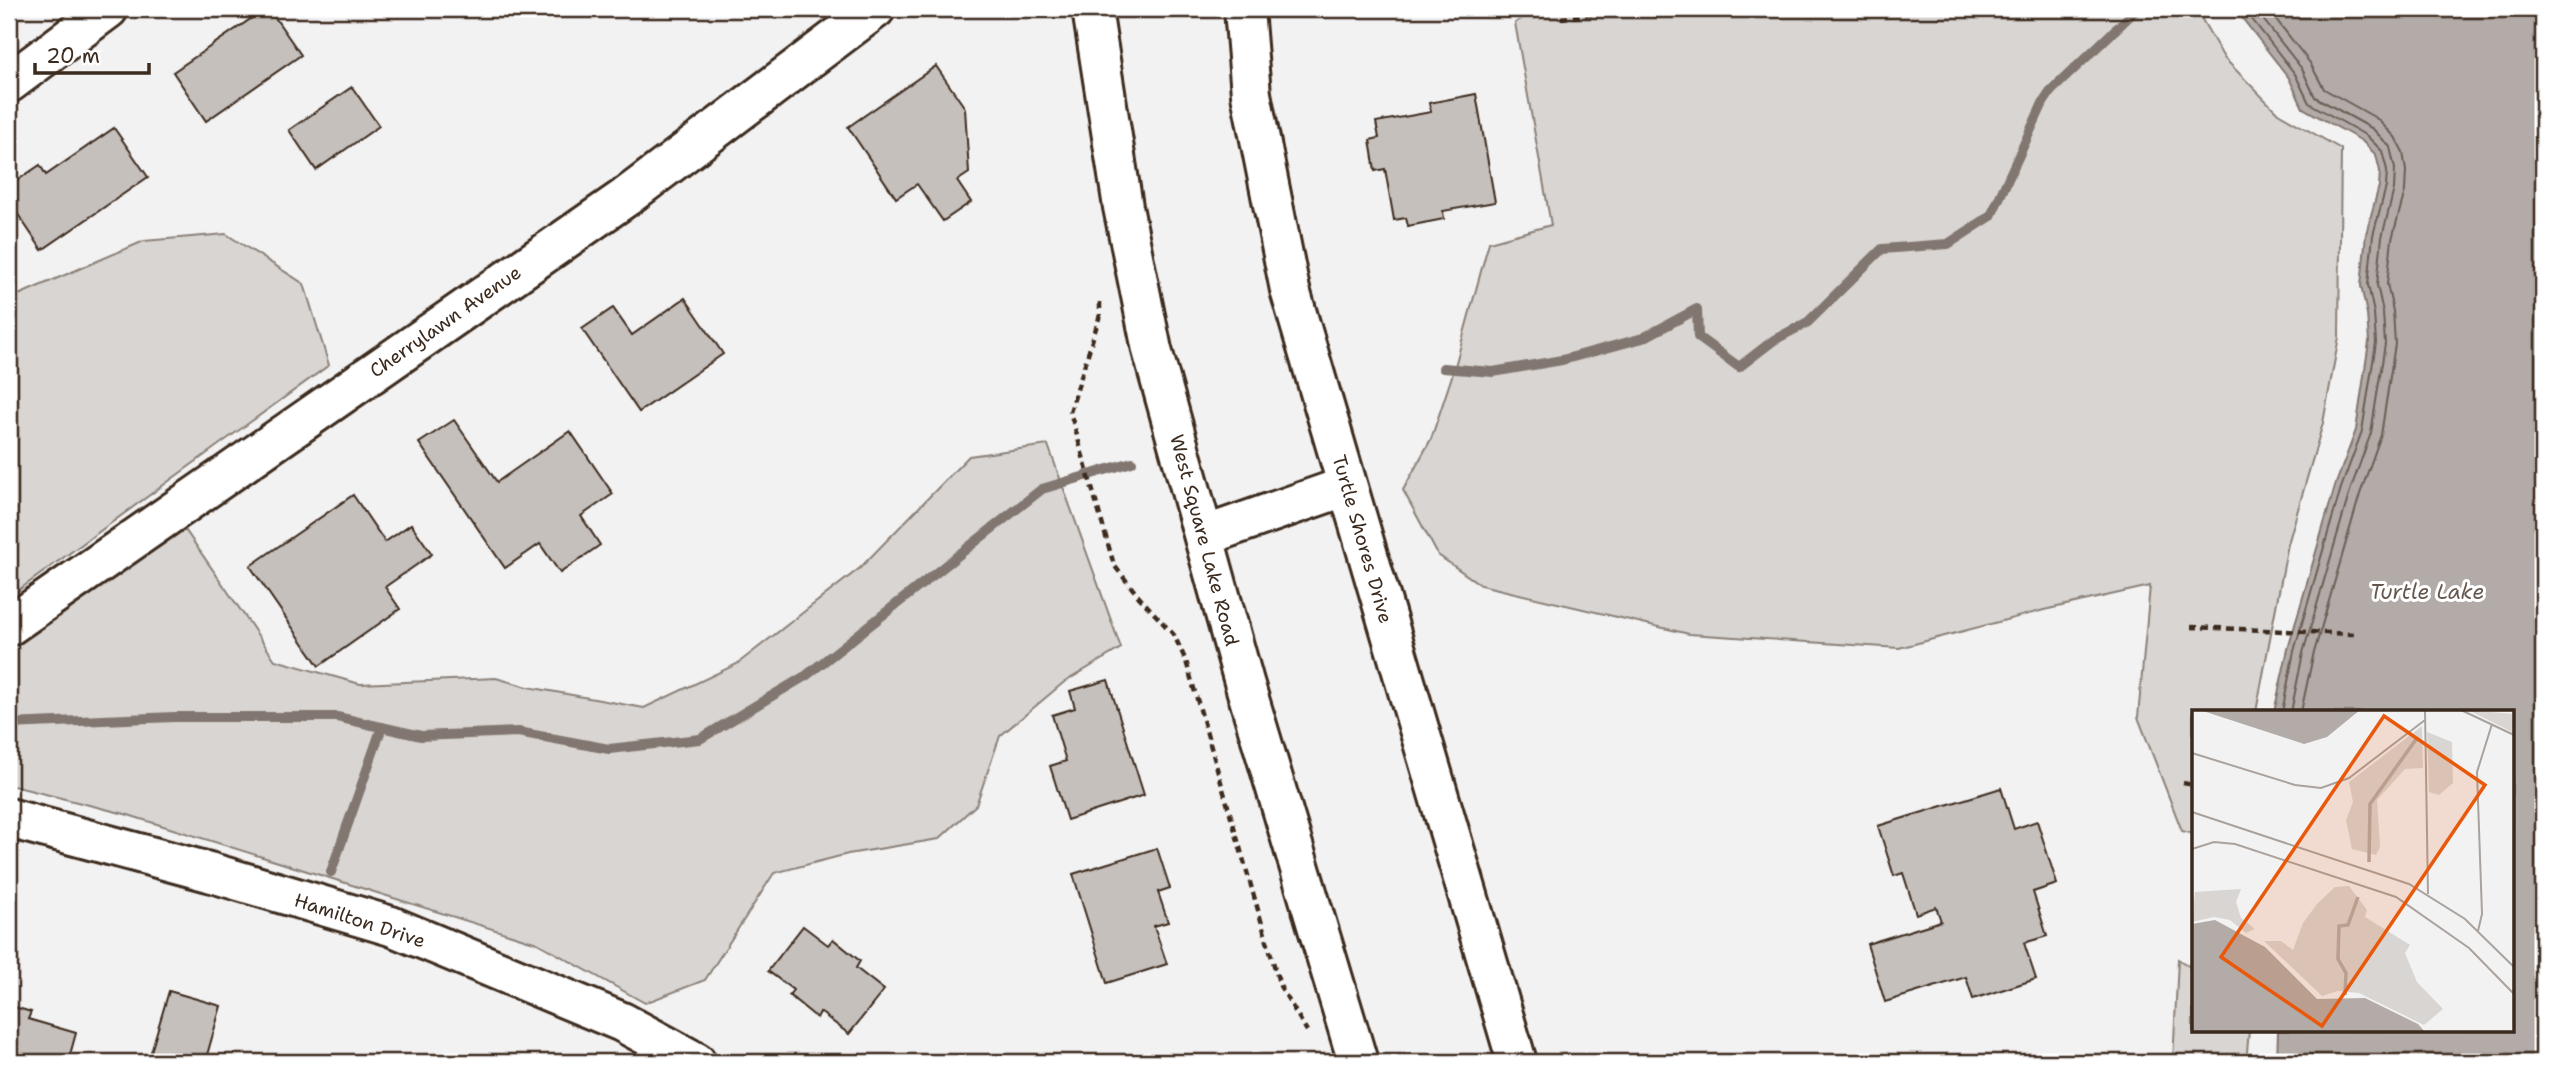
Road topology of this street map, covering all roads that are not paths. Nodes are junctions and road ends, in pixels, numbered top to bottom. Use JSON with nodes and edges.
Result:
{"nodes":[{"id":1,"x":108,"y":9,"type":"edge"},
{"id":2,"x":876,"y":9,"type":"edge"},
{"id":3,"x":1091,"y":9,"type":"edge"},
{"id":4,"x":1244,"y":9,"type":"edge"},
{"id":5,"x":9,"y":83,"type":"edge"},
{"id":6,"x":1347,"y":486,"type":"junction"},
{"id":7,"x":1204,"y":536,"type":"junction"},
{"id":8,"x":9,"y":626,"type":"edge"},
{"id":9,"x":9,"y":818,"type":"edge"},
{"id":10,"x":696,"y":1062,"type":"edge"},
{"id":11,"x":1358,"y":1062,"type":"edge"},
{"id":12,"x":1517,"y":1062,"type":"edge"}],
"edges":[{"from":1,"to":5,"type":"street"},
{"from":2,"to":8,"type":"street","name":"Cherrylawn Avenue"},
{"from":3,"to":7,"type":"street","name":"West Square Lake Road"},
{"from":4,"to":6,"type":"street","name":"Turtle Shores Drive"},
{"from":6,"to":7,"type":"street"},
{"from":6,"to":12,"type":"street","name":"Turtle Shores Drive"},
{"from":7,"to":11,"type":"street","name":"West Square Lake Road"},
{"from":9,"to":10,"type":"street","name":"Hamilton Drive"}]}
